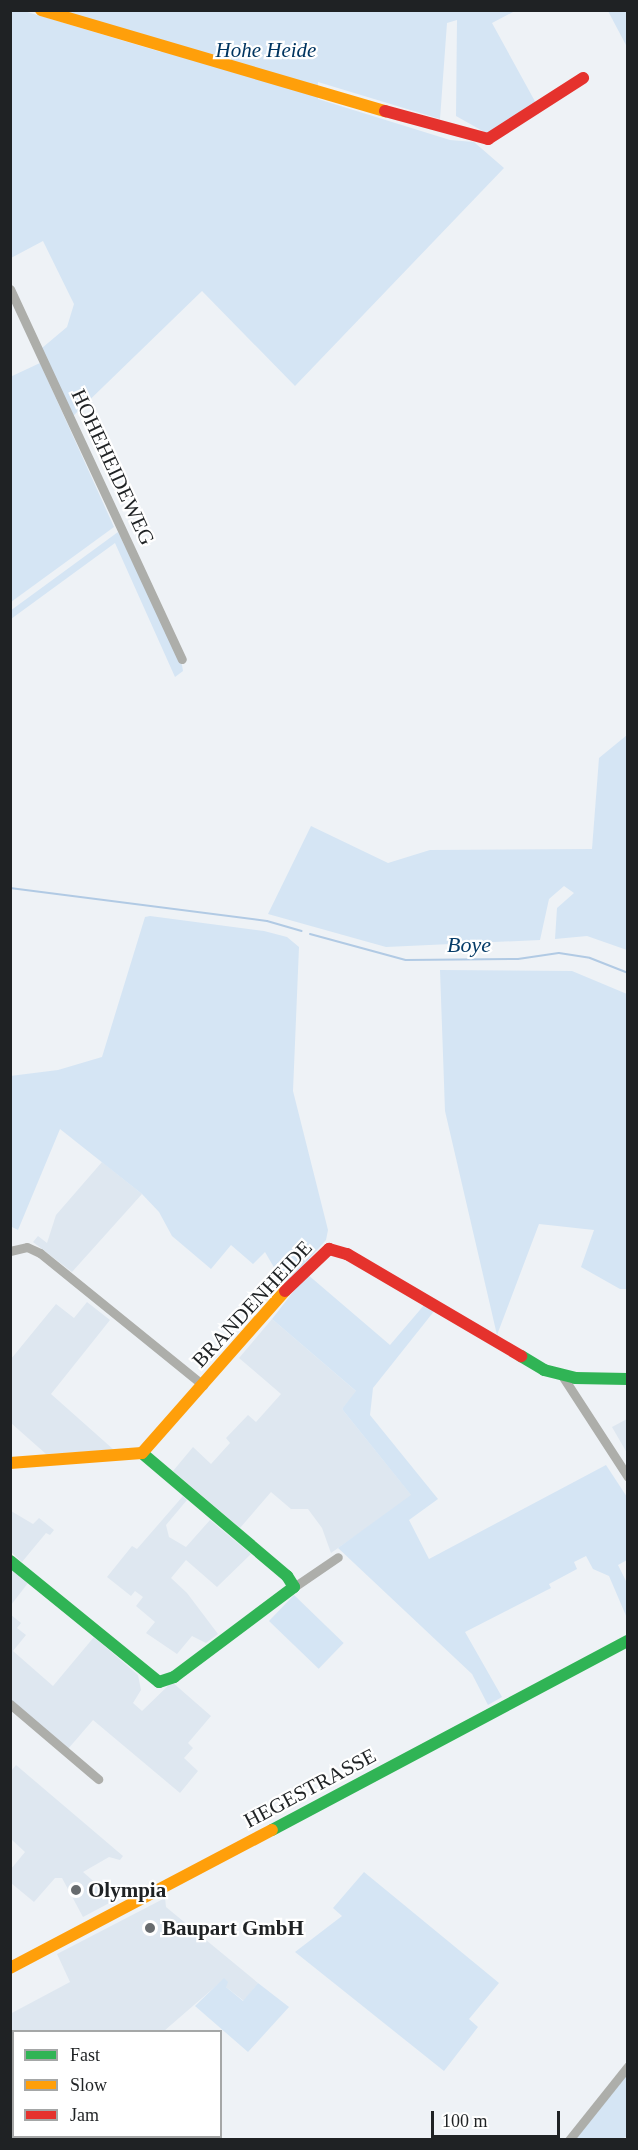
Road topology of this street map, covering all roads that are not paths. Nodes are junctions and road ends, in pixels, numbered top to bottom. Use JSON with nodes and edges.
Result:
{"nodes":[{"id":1,"x":41,"y":10,"type":"edge"},
{"id":2,"x":583,"y":78,"type":"dead end"},
{"id":3,"x":10,"y":289,"type":"edge"},
{"id":4,"x":182,"y":660,"type":"dead end"},
{"id":5,"x":10,"y":1251,"type":"edge"},
{"id":6,"x":563,"y":1377,"type":"junction"},
{"id":7,"x":627,"y":1379,"type":"edge"},
{"id":8,"x":203,"y":1385,"type":"junction"},
{"id":9,"x":142,"y":1453,"type":"junction"},
{"id":10,"x":10,"y":1463,"type":"edge"},
{"id":11,"x":627,"y":1477,"type":"edge"},
{"id":12,"x":338,"y":1557,"type":"dead end"},
{"id":13,"x":10,"y":1560,"type":"edge"},
{"id":14,"x":294,"y":1587,"type":"junction"},
{"id":15,"x":627,"y":1641,"type":"edge"},
{"id":16,"x":10,"y":1704,"type":"edge"},
{"id":17,"x":98,"y":1779,"type":"dead end"},
{"id":18,"x":10,"y":1968,"type":"edge"},
{"id":19,"x":627,"y":2066,"type":"edge"},
{"id":20,"x":569,"y":2139,"type":"edge"}],
"edges":[{"from":1,"to":2,"type":"street"},
{"from":3,"to":4,"type":"street","name":"HOHEHEIDEWEG"},
{"from":5,"to":8,"type":"street"},
{"from":6,"to":7,"type":"street","name":"BRANDENHEIDE"},
{"from":6,"to":8,"type":"street","name":"BRANDENHEIDE"},
{"from":6,"to":11,"type":"street"},
{"from":8,"to":9,"type":"street","name":"BRANDENHEIDE"},
{"from":9,"to":10,"type":"street"},
{"from":9,"to":14,"type":"street"},
{"from":12,"to":14,"type":"street"},
{"from":13,"to":14,"type":"street"},
{"from":15,"to":18,"type":"street","name":"HEGESTRASSE"},
{"from":16,"to":17,"type":"street"},
{"from":19,"to":20,"type":"street"}]}
